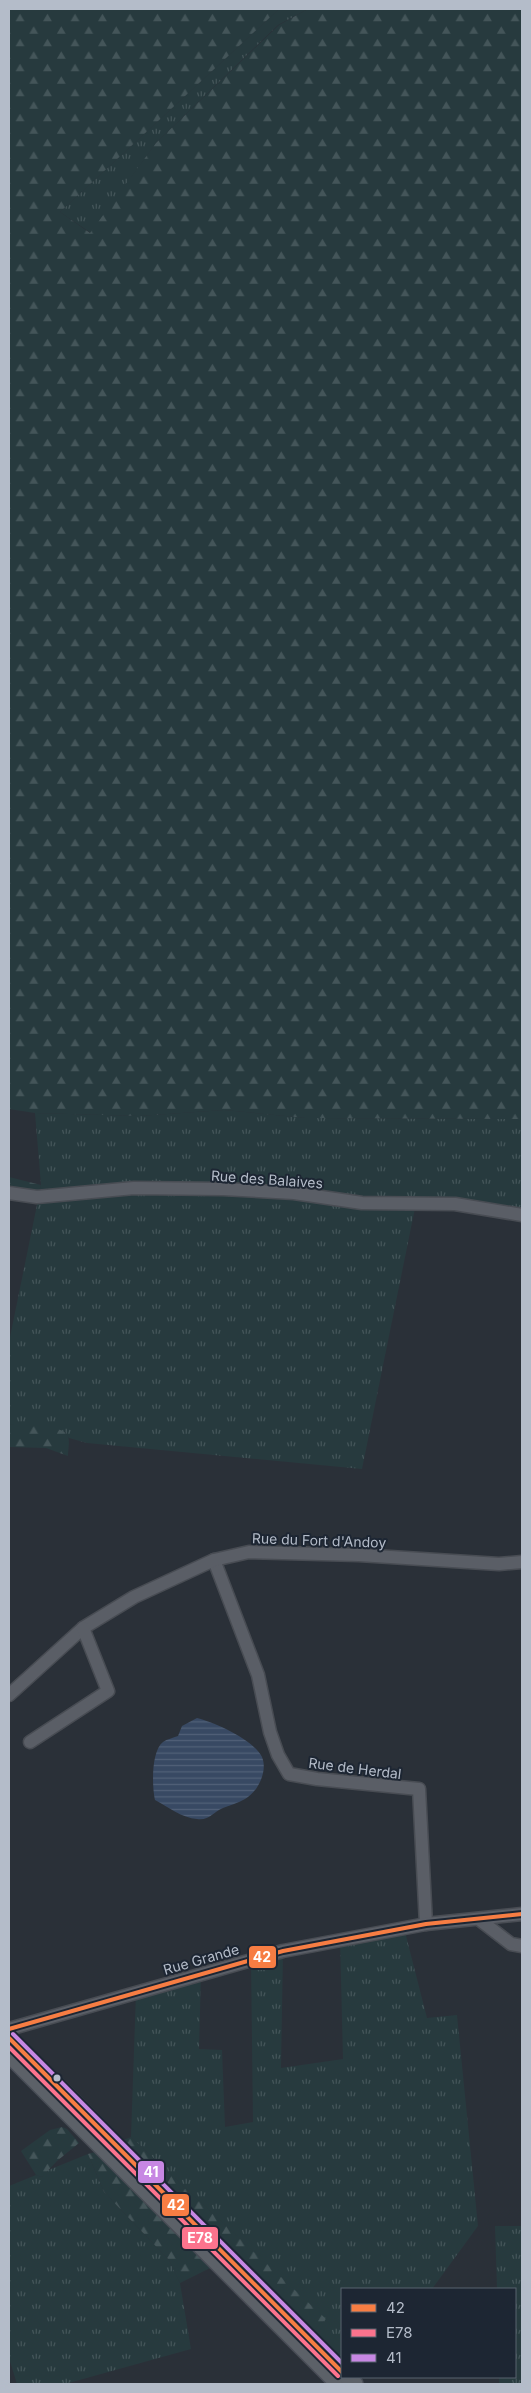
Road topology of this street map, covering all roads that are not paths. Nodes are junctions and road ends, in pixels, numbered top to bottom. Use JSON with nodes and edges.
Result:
{"nodes":[{"id":1,"x":9,"y":1193,"type":"edge"},
{"id":2,"x":522,"y":1215,"type":"edge"},
{"id":3,"x":214,"y":1560,"type":"junction"},
{"id":4,"x":522,"y":1562,"type":"edge"},
{"id":5,"x":82,"y":1628,"type":"junction"},
{"id":6,"x":9,"y":1695,"type":"edge"},
{"id":7,"x":30,"y":1742,"type":"dead end"},
{"id":8,"x":522,"y":1914,"type":"edge"},
{"id":9,"x":480,"y":1920,"type":"junction"},
{"id":10,"x":426,"y":1924,"type":"junction"},
{"id":11,"x":522,"y":1946,"type":"edge"},
{"id":12,"x":9,"y":2029,"type":"edge"},
{"id":13,"x":9,"y":2038,"type":"edge"},
{"id":14,"x":9,"y":2056,"type":"edge"},
{"id":15,"x":341,"y":2371,"type":"edge"},
{"id":16,"x":338,"y":2384,"type":"edge"}],
"edges":[{"from":1,"to":2,"type":"street","name":"Rue des Balaives"},
{"from":3,"to":4,"type":"street","name":"Rue du Fort d'Andoy"},
{"from":3,"to":5,"type":"street","name":"Rue du Fort d'Andoy"},
{"from":3,"to":10,"type":"street","name":"Rue de Herdal"},
{"from":5,"to":6,"type":"street","name":"Rue du Fort d'Andoy"},
{"from":5,"to":7,"type":"street"},
{"from":8,"to":9,"type":"street","name":"Rue Grande"},
{"from":9,"to":10,"type":"street","name":"Rue Grande"},
{"from":9,"to":11,"type":"street"},
{"from":10,"to":12,"type":"street","name":"Rue Grande"},
{"from":13,"to":15,"type":"main road"},
{"from":14,"to":16,"type":"main road"}]}
